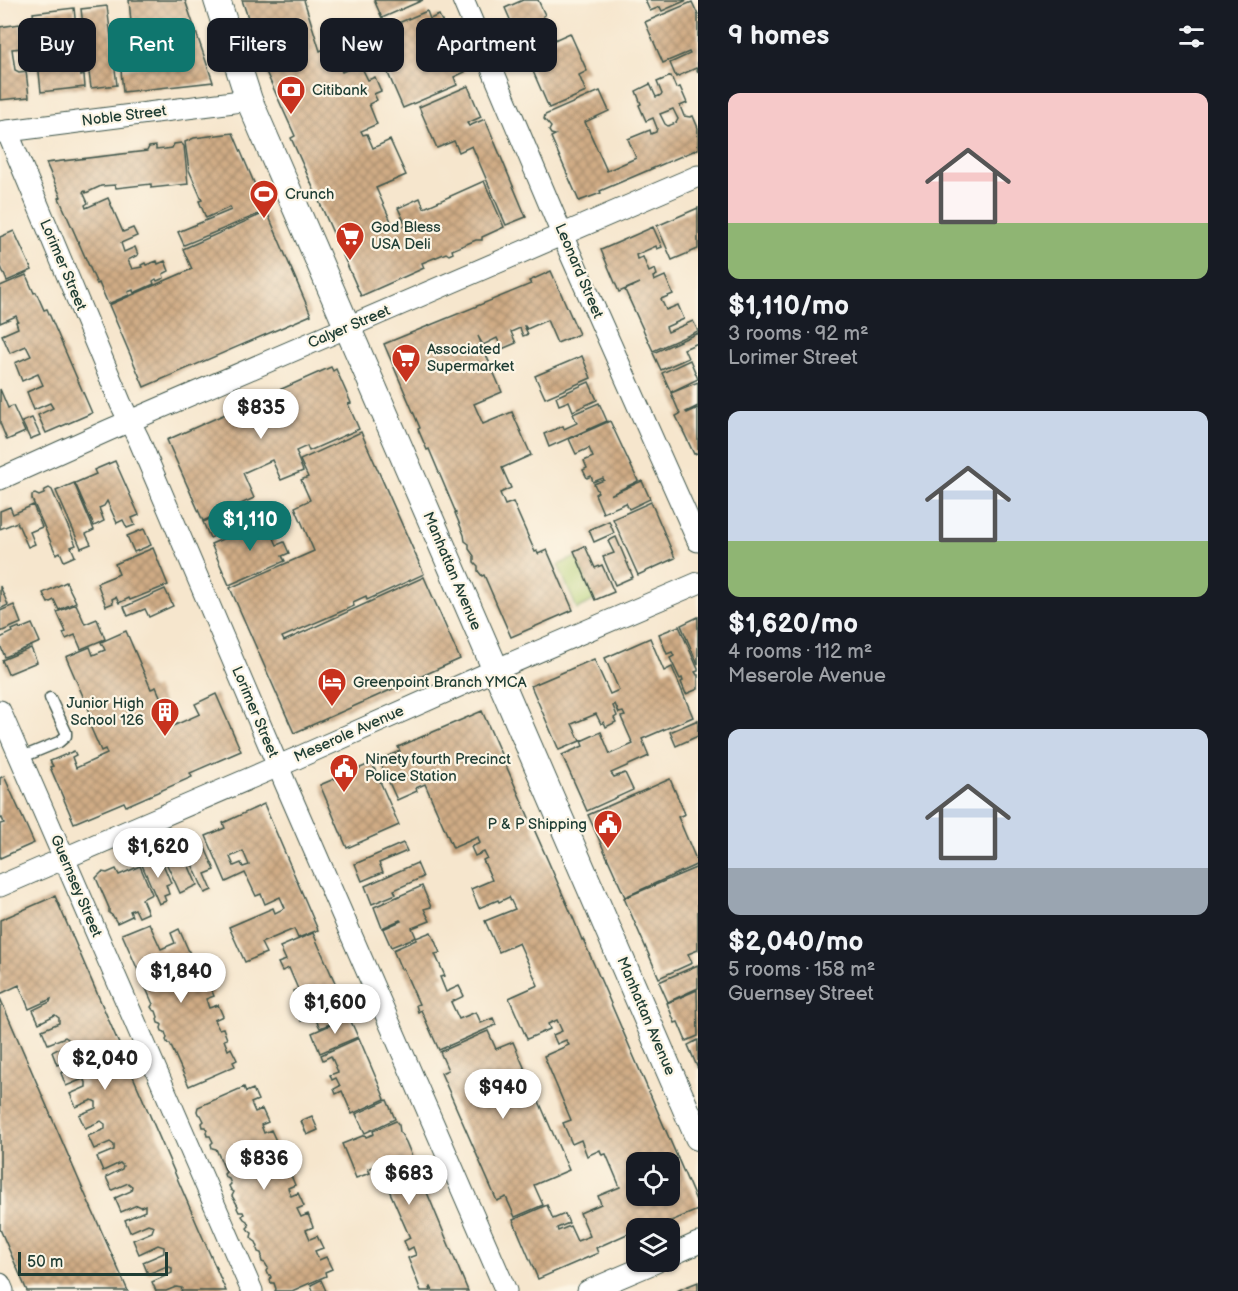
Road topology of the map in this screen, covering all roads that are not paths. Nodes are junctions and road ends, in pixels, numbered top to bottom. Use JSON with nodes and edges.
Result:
{"nodes":[{"id":1,"x":217,"y":0,"type":"edge"},
{"id":2,"x":463,"y":0,"type":"edge"},
{"id":3,"x":249,"y":100,"type":"junction"},
{"id":4,"x":3,"y":131,"type":"edge"},
{"id":5,"x":698,"y":176,"type":"edge"},
{"id":6,"x":562,"y":234,"type":"junction"},
{"id":7,"x":347,"y":328,"type":"junction"},
{"id":8,"x":129,"y":421,"type":"junction"},
{"id":9,"x":0,"y":479,"type":"edge"},
{"id":10,"x":698,"y":541,"type":"edge"},
{"id":11,"x":698,"y":583,"type":"edge"},
{"id":12,"x":495,"y":670,"type":"junction"},
{"id":13,"x":50,"y":698,"type":"dead end"},
{"id":14,"x":0,"y":711,"type":"edge"},
{"id":15,"x":20,"y":758,"type":"junction"},
{"id":16,"x":278,"y":766,"type":"junction"},
{"id":17,"x":64,"y":859,"type":"junction"},
{"id":18,"x":0,"y":886,"type":"edge"},
{"id":19,"x":698,"y":1137,"type":"edge"},
{"id":20,"x":698,"y":1243,"type":"edge"},
{"id":21,"x":680,"y":1251,"type":"edge"},
{"id":22,"x":633,"y":1272,"type":"edge"},
{"id":23,"x":0,"y":1284,"type":"edge"},
{"id":24,"x":3,"y":1291,"type":"edge"},
{"id":25,"x":252,"y":1291,"type":"edge"},
{"id":26,"x":506,"y":1291,"type":"edge"},
{"id":27,"x":588,"y":1291,"type":"edge"}],
"edges":[{"from":1,"to":3,"type":"street","name":"Manhattan Avenue"},
{"from":2,"to":6,"type":"street","name":"Leonard Street"},
{"from":3,"to":4,"type":"street","name":"Noble Street"},
{"from":3,"to":7,"type":"street","name":"Manhattan Avenue"},
{"from":4,"to":8,"type":"street","name":"Lorimer Street"},
{"from":5,"to":6,"type":"street","name":"Calyer Street"},
{"from":6,"to":7,"type":"street","name":"Calyer Street"},
{"from":6,"to":10,"type":"street","name":"Leonard Street"},
{"from":7,"to":8,"type":"street","name":"Calyer Street"},
{"from":7,"to":12,"type":"street","name":"Manhattan Avenue"},
{"from":8,"to":9,"type":"street","name":"Calyer Street"},
{"from":8,"to":16,"type":"street","name":"Lorimer Street"},
{"from":11,"to":12,"type":"street","name":"Meserole Avenue"},
{"from":12,"to":16,"type":"street","name":"Meserole Avenue"},
{"from":12,"to":19,"type":"street","name":"Manhattan Avenue"},
{"from":13,"to":15,"type":"lane"},
{"from":14,"to":15,"type":"street","name":"Guernsey Street"},
{"from":15,"to":17,"type":"street","name":"Guernsey Street"},
{"from":16,"to":17,"type":"street","name":"Meserole Avenue"},
{"from":16,"to":26,"type":"street","name":"Lorimer Street"},
{"from":17,"to":18,"type":"street","name":"Meserole Avenue"},
{"from":17,"to":25,"type":"street","name":"Guernsey Street"},
{"from":20,"to":21,"type":"street"},
{"from":22,"to":27,"type":"street"},
{"from":23,"to":24,"type":"street"}]}
